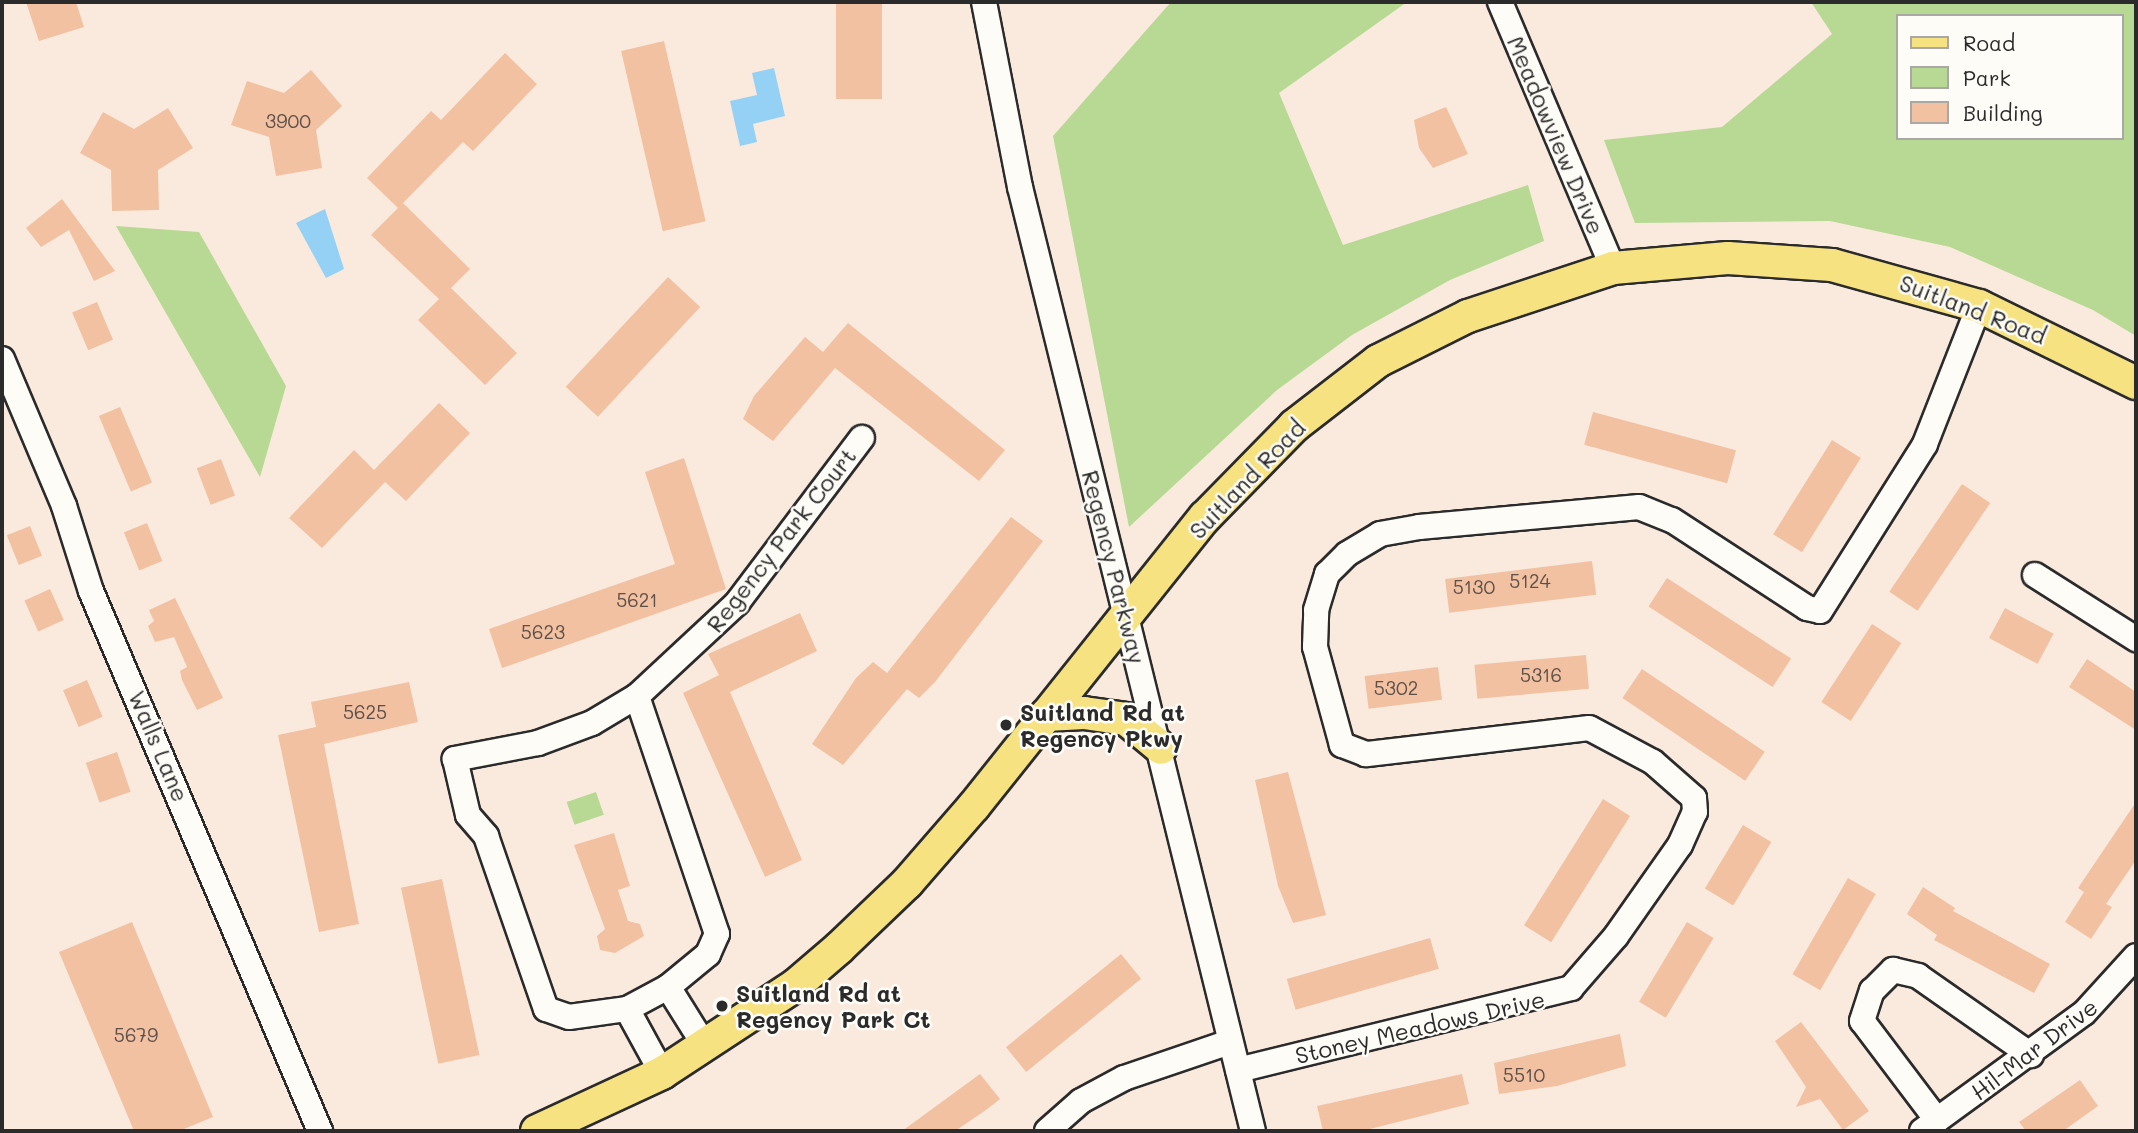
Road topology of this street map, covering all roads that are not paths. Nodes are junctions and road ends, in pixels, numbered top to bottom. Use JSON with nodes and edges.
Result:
{"nodes":[{"id":1,"x":984,"y":2,"type":"edge"},
{"id":2,"x":1500,"y":2,"type":"edge"},
{"id":3,"x":1613,"y":268,"type":"junction"},
{"id":4,"x":1979,"y":306,"type":"junction"},
{"id":5,"x":2,"y":359,"type":"edge"},
{"id":6,"x":2136,"y":383,"type":"edge"},
{"id":7,"x":862,"y":438,"type":"dead end"},
{"id":8,"x":2035,"y":575,"type":"dead end"},
{"id":9,"x":1127,"y":615,"type":"junction"},
{"id":10,"x":2136,"y":639,"type":"edge"},
{"id":11,"x":637,"y":696,"type":"junction"},
{"id":12,"x":1046,"y":715,"type":"junction"},
{"id":13,"x":1161,"y":748,"type":"junction"},
{"id":14,"x":2134,"y":967,"type":"edge"},
{"id":15,"x":668,"y":987,"type":"junction"},
{"id":16,"x":627,"y":1009,"type":"junction"},
{"id":17,"x":1230,"y":1042,"type":"junction"},
{"id":18,"x":705,"y":1046,"type":"junction"},
{"id":19,"x":2031,"y":1055,"type":"junction"},
{"id":20,"x":1238,"y":1070,"type":"junction"},
{"id":21,"x":662,"y":1073,"type":"junction"},
{"id":22,"x":1929,"y":1126,"type":"edge"},
{"id":23,"x":542,"y":1130,"type":"edge"},
{"id":24,"x":320,"y":1131,"type":"edge"},
{"id":25,"x":1047,"y":1131,"type":"edge"},
{"id":26,"x":1252,"y":1131,"type":"edge"}],
"edges":[{"from":1,"to":9,"type":"street","name":"Regency Parkway"},
{"from":2,"to":3,"type":"street","name":"Meadowview Drive"},
{"from":3,"to":4,"type":"main road","name":"Suitland Road"},
{"from":3,"to":9,"type":"main road","name":"Suitland Road"},
{"from":4,"to":6,"type":"main road","name":"Suitland Road"},
{"from":4,"to":20,"type":"street","name":"Stoney Meadows Drive"},
{"from":5,"to":24,"type":"street","name":"Walls Lane"},
{"from":7,"to":11,"type":"street","name":"Regency Park Court"},
{"from":8,"to":10,"type":"street"},
{"from":9,"to":12,"type":"main road","name":"Suitland Road"},
{"from":9,"to":13,"type":"street","name":"Regency Parkway"},
{"from":11,"to":15,"type":"street","name":"Regency Park Court"},
{"from":11,"to":16,"type":"street","name":"Regency Park Court"},
{"from":12,"to":13,"type":"main road"},
{"from":12,"to":18,"type":"main road","name":"Suitland Road"},
{"from":13,"to":17,"type":"street","name":"Regency Parkway"},
{"from":14,"to":19,"type":"street","name":"Hil-Mar Drive"},
{"from":15,"to":16,"type":"street","name":"Regency Park Court"},
{"from":15,"to":18,"type":"street"},
{"from":16,"to":21,"type":"street"},
{"from":17,"to":20,"type":"street","name":"Regency Parkway"},
{"from":17,"to":25,"type":"street"},
{"from":18,"to":21,"type":"main road","name":"Suitland Road"},
{"from":19,"to":22,"type":"street","name":"Hil-Mar Drive"},
{"from":19,"to":22,"type":"street"},
{"from":20,"to":26,"type":"street","name":"Regency Parkway"},
{"from":21,"to":23,"type":"main road","name":"Suitland Road"}]}
